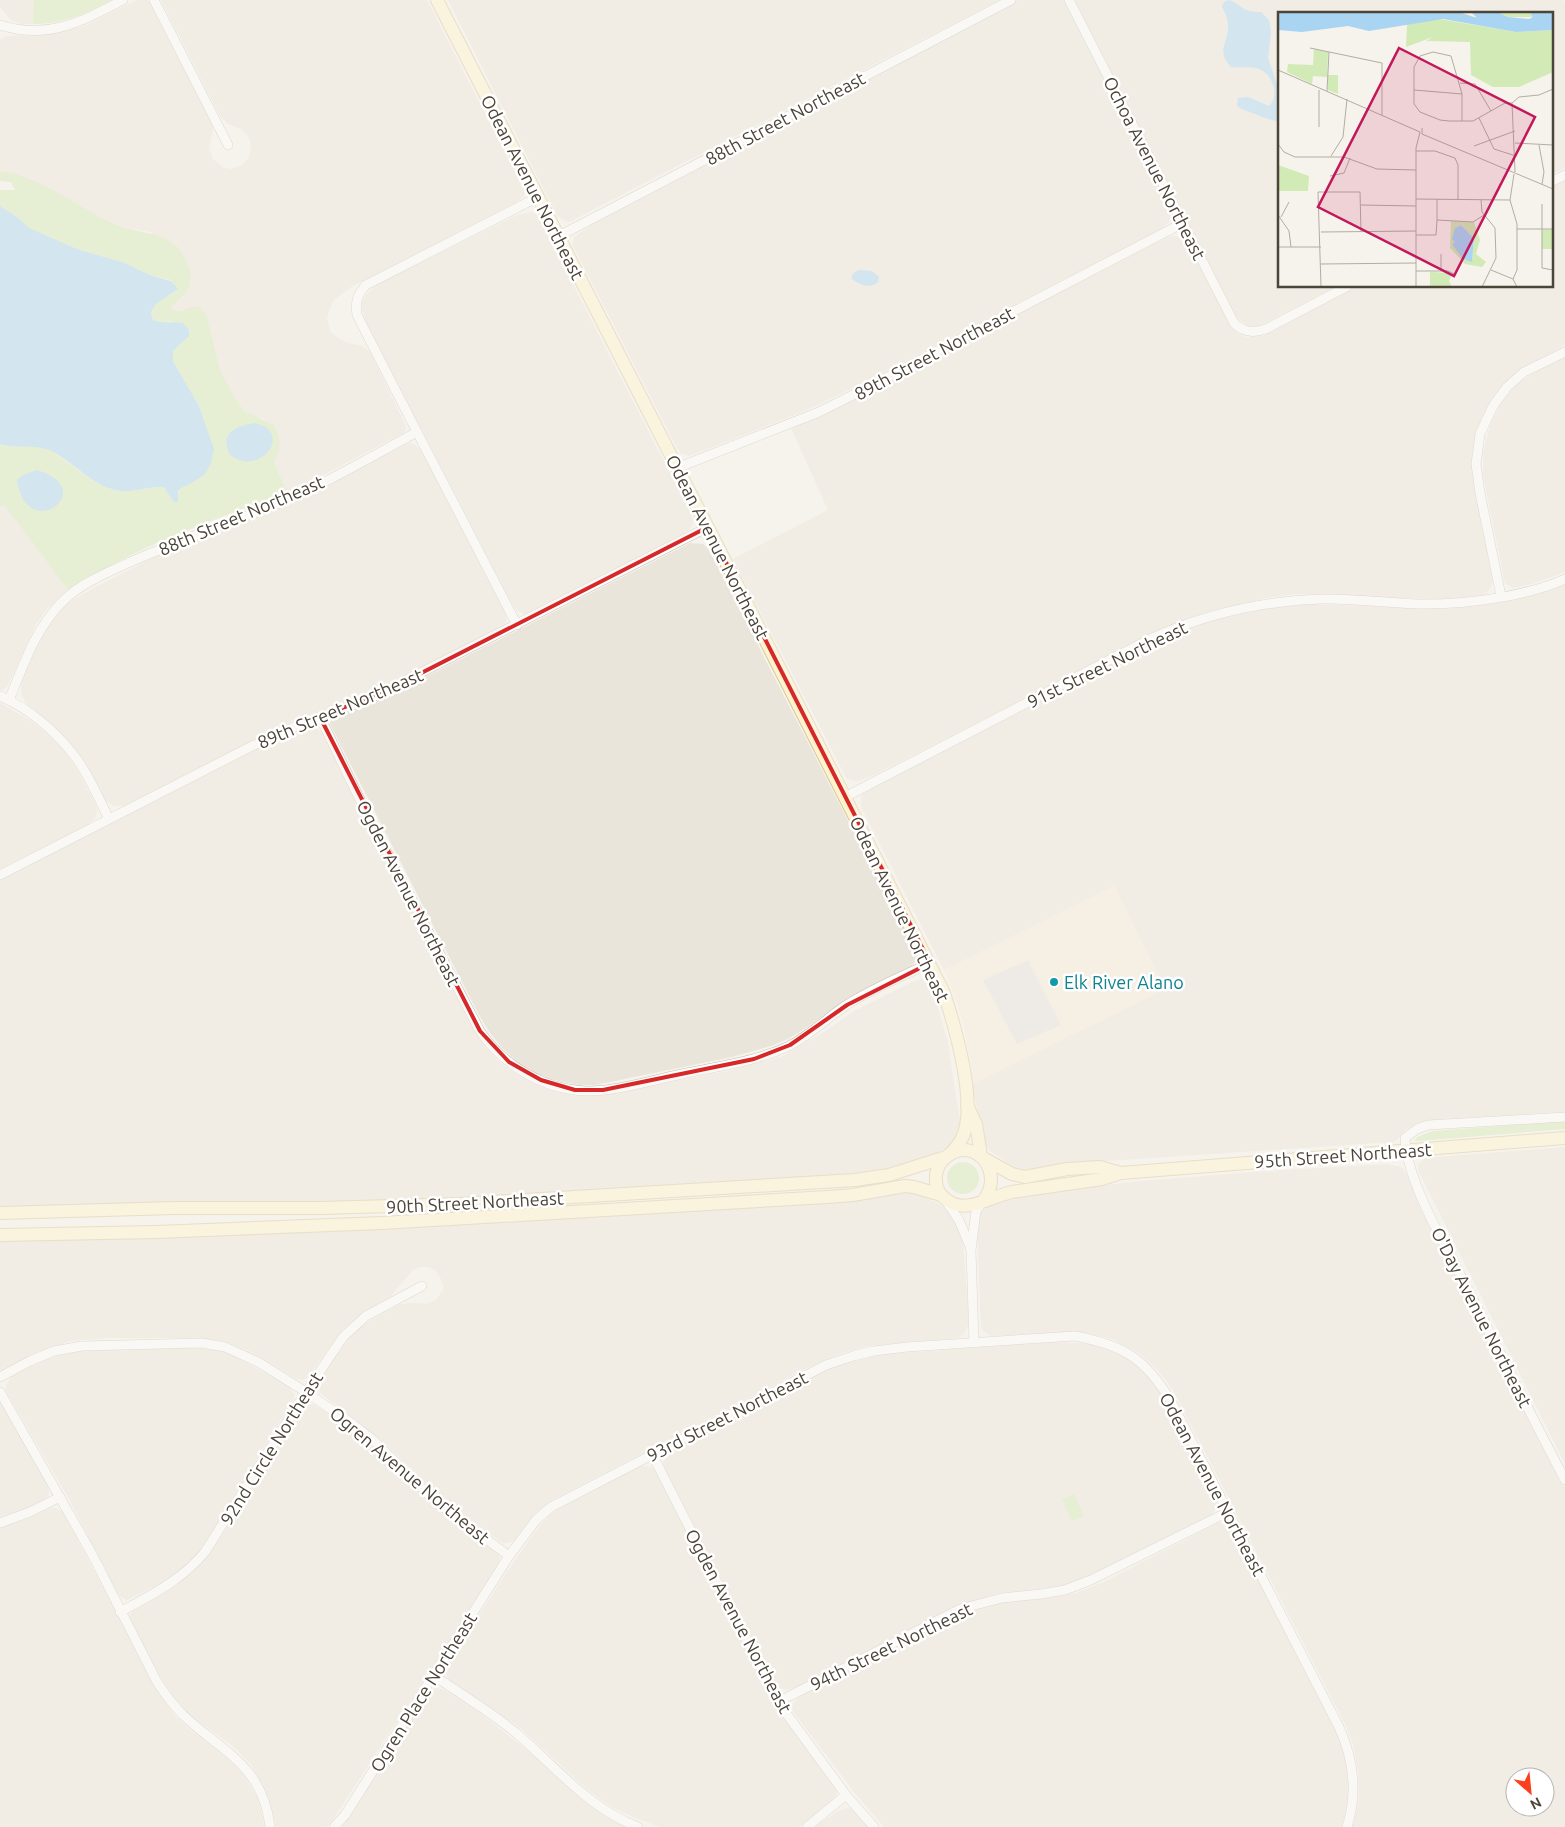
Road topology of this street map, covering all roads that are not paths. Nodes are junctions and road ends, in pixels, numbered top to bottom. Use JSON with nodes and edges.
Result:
{"nodes":[{"id":1,"x":123,"y":0,"type":"edge"},
{"id":2,"x":154,"y":0,"type":"edge"},
{"id":3,"x":437,"y":0,"type":"edge"},
{"id":4,"x":1011,"y":0,"type":"edge"},
{"id":5,"x":1069,"y":0,"type":"edge"},
{"id":6,"x":0,"y":25,"type":"edge"},
{"id":7,"x":228,"y":145,"type":"dead end"},
{"id":8,"x":1565,"y":175,"type":"edge"},
{"id":9,"x":1552,"y":182,"type":"edge"},
{"id":10,"x":538,"y":197,"type":"junction"},
{"id":11,"x":1183,"y":222,"type":"junction"},
{"id":12,"x":558,"y":236,"type":"junction"},
{"id":13,"x":1344,"y":288,"type":"edge"},
{"id":14,"x":1565,"y":352,"type":"edge"},
{"id":15,"x":417,"y":432,"type":"junction"},
{"id":16,"x":677,"y":468,"type":"junction"},
{"id":17,"x":708,"y":528,"type":"junction"},
{"id":18,"x":1565,"y":578,"type":"edge"},
{"id":19,"x":1501,"y":596,"type":"junction"},
{"id":20,"x":517,"y":625,"type":"junction"},
{"id":21,"x":0,"y":696,"type":"edge"},
{"id":22,"x":9,"y":700,"type":"junction"},
{"id":23,"x":320,"y":717,"type":"junction"},
{"id":24,"x":845,"y":797,"type":"junction"},
{"id":25,"x":109,"y":819,"type":"junction"},
{"id":26,"x":0,"y":875,"type":"edge"},
{"id":27,"x":930,"y":963,"type":"junction"},
{"id":28,"x":967,"y":1105,"type":"junction"},
{"id":29,"x":1565,"y":1117,"type":"edge"},
{"id":30,"x":1565,"y":1138,"type":"edge"},
{"id":31,"x":1405,"y":1151,"type":"junction"},
{"id":32,"x":948,"y":1156,"type":"junction"},
{"id":33,"x":982,"y":1157,"type":"junction"},
{"id":34,"x":1121,"y":1173,"type":"junction"},
{"id":35,"x":942,"y":1196,"type":"junction"},
{"id":36,"x":983,"y":1201,"type":"junction"},
{"id":37,"x":0,"y":1213,"type":"edge"},
{"id":38,"x":0,"y":1235,"type":"edge"},
{"id":39,"x":971,"y":1250,"type":"junction"},
{"id":40,"x":422,"y":1286,"type":"dead end"},
{"id":41,"x":974,"y":1342,"type":"junction"},
{"id":42,"x":0,"y":1378,"type":"edge"},
{"id":43,"x":0,"y":1392,"type":"edge"},
{"id":44,"x":306,"y":1392,"type":"junction"},
{"id":45,"x":652,"y":1454,"type":"junction"},
{"id":46,"x":1565,"y":1480,"type":"edge"},
{"id":47,"x":60,"y":1497,"type":"junction"},
{"id":48,"x":1228,"y":1512,"type":"junction"},
{"id":49,"x":0,"y":1522,"type":"edge"},
{"id":50,"x":509,"y":1556,"type":"junction"},
{"id":51,"x":120,"y":1612,"type":"junction"},
{"id":52,"x":433,"y":1675,"type":"junction"},
{"id":53,"x":778,"y":1702,"type":"junction"},
{"id":54,"x":846,"y":1794,"type":"junction"},
{"id":55,"x":270,"y":1827,"type":"edge"},
{"id":56,"x":334,"y":1827,"type":"edge"},
{"id":57,"x":638,"y":1827,"type":"edge"},
{"id":58,"x":807,"y":1827,"type":"edge"},
{"id":59,"x":874,"y":1827,"type":"edge"},
{"id":60,"x":1348,"y":1827,"type":"edge"}],
"edges":[{"from":1,"to":6,"type":"street"},
{"from":2,"to":7,"type":"street"},
{"from":3,"to":10,"type":"main road","name":"Odean Avenue Northeast"},
{"from":4,"to":12,"type":"street","name":"88th Street Northeast"},
{"from":5,"to":11,"type":"street","name":"Ochoa Avenue Northeast"},
{"from":8,"to":9,"type":"street"},
{"from":10,"to":12,"type":"main road","name":"Odean Avenue Northeast"},
{"from":10,"to":15,"type":"street"},
{"from":11,"to":13,"type":"street","name":"Ochoa Avenue Northeast"},
{"from":11,"to":16,"type":"street","name":"89th Street Northeast"},
{"from":12,"to":16,"type":"main road","name":"Odean Avenue Northeast"},
{"from":14,"to":19,"type":"street"},
{"from":15,"to":20,"type":"street"},
{"from":15,"to":22,"type":"street","name":"88th Street Northeast"},
{"from":16,"to":17,"type":"main road","name":"Odean Avenue Northeast"},
{"from":17,"to":20,"type":"street","name":"89th Street Northeast"},
{"from":17,"to":24,"type":"main road","name":"Odean Avenue Northeast"},
{"from":18,"to":19,"type":"street","name":"91st Street Northeast"},
{"from":19,"to":24,"type":"street","name":"91st Street Northeast"},
{"from":20,"to":23,"type":"street","name":"89th Street Northeast"},
{"from":21,"to":22,"type":"street"},
{"from":22,"to":25,"type":"street"},
{"from":23,"to":25,"type":"street","name":"89th Street Northeast"},
{"from":23,"to":27,"type":"street","name":"Ogden Avenue Northeast"},
{"from":24,"to":27,"type":"main road","name":"Odean Avenue Northeast"},
{"from":25,"to":26,"type":"street","name":"89th Street Northeast"},
{"from":27,"to":28,"type":"main road","name":"Odean Avenue Northeast"},
{"from":28,"to":32,"type":"main road","name":"Odean Avenue Northeast"},
{"from":28,"to":33,"type":"main road","name":"Odean Avenue Northeast"},
{"from":29,"to":31,"type":"street"},
{"from":30,"to":31,"type":"main road","name":"95th Street Northeast"},
{"from":31,"to":34,"type":"main road","name":"95th Street Northeast"},
{"from":31,"to":46,"type":"street","name":"O'Day Avenue Northeast"},
{"from":32,"to":33,"type":"main road"},
{"from":32,"to":35,"type":"main road"},
{"from":32,"to":37,"type":"main road","name":"90th Street Northeast"},
{"from":33,"to":34,"type":"main road"},
{"from":33,"to":36,"type":"main road"},
{"from":34,"to":36,"type":"main road"},
{"from":35,"to":36,"type":"main road"},
{"from":35,"to":38,"type":"main road","name":"90th Street Northeast"},
{"from":35,"to":39,"type":"street"},
{"from":36,"to":39,"type":"street"},
{"from":39,"to":41,"type":"street"},
{"from":40,"to":44,"type":"street","name":"92nd Circle Northeast"},
{"from":41,"to":45,"type":"street","name":"93rd Street Northeast"},
{"from":41,"to":48,"type":"street","name":"Odean Avenue Northeast"},
{"from":42,"to":44,"type":"street","name":"Ogren Avenue Northeast"},
{"from":43,"to":47,"type":"street"},
{"from":44,"to":50,"type":"street","name":"Ogren Avenue Northeast"},
{"from":44,"to":51,"type":"street","name":"92nd Circle Northeast"},
{"from":45,"to":50,"type":"street","name":"93rd Street Northeast"},
{"from":45,"to":53,"type":"street","name":"Ogden Avenue Northeast"},
{"from":47,"to":49,"type":"street"},
{"from":47,"to":51,"type":"street"},
{"from":48,"to":53,"type":"street","name":"94th Street Northeast"},
{"from":48,"to":60,"type":"street","name":"Odean Avenue Northeast"},
{"from":50,"to":52,"type":"street","name":"Ogren Place Northeast"},
{"from":51,"to":55,"type":"street"},
{"from":52,"to":56,"type":"street","name":"Ogren Place Northeast"},
{"from":52,"to":57,"type":"street"},
{"from":53,"to":54,"type":"street","name":"Ogden Avenue Northeast"},
{"from":54,"to":58,"type":"street"},
{"from":54,"to":59,"type":"street","name":"Ogden Avenue Northeast"}]}
